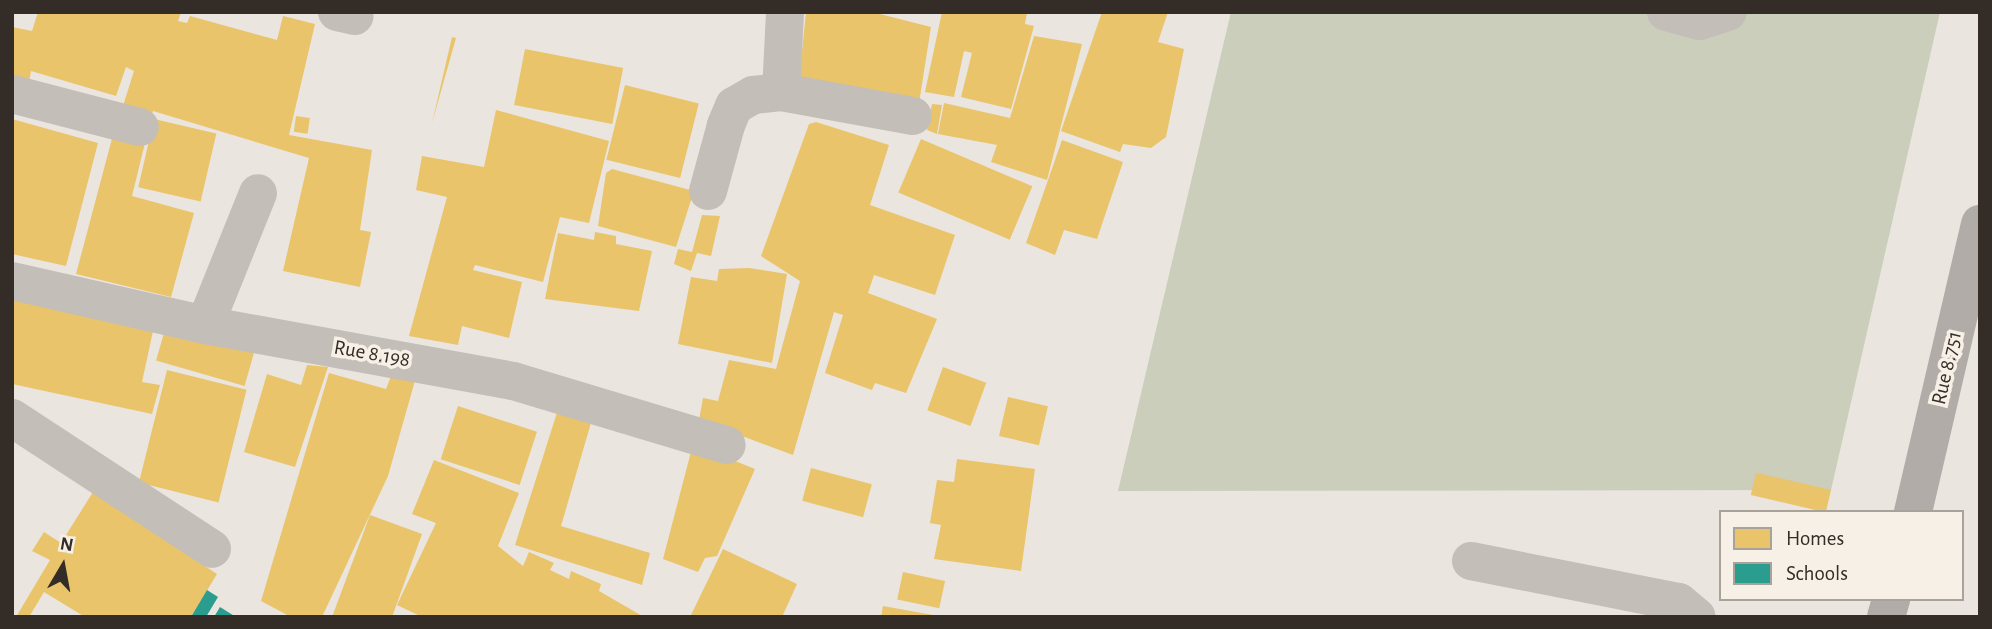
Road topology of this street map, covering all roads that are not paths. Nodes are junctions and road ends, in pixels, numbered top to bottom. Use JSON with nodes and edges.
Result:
{"nodes":[{"id":1,"x":785,"y":12,"type":"edge"},
{"id":2,"x":1666,"y":12,"type":"edge"},
{"id":3,"x":1728,"y":12,"type":"edge"},
{"id":4,"x":781,"y":92,"type":"junction"},
{"id":5,"x":12,"y":94,"type":"edge"},
{"id":6,"x":913,"y":116,"type":"dead end"},
{"id":7,"x":140,"y":127,"type":"dead end"},
{"id":8,"x":708,"y":191,"type":"dead end"},
{"id":9,"x":258,"y":193,"type":"dead end"},
{"id":10,"x":1977,"y":247,"type":"edge"},
{"id":11,"x":12,"y":281,"type":"edge"},
{"id":12,"x":205,"y":325,"type":"junction"},
{"id":13,"x":12,"y":418,"type":"edge"},
{"id":14,"x":727,"y":445,"type":"dead end"},
{"id":15,"x":1913,"y":510,"type":"edge"},
{"id":16,"x":212,"y":549,"type":"dead end"},
{"id":17,"x":1471,"y":561,"type":"dead end"},
{"id":18,"x":1698,"y":617,"type":"edge"}],
"edges":[{"from":1,"to":4,"type":"street"},
{"from":2,"to":3,"type":"street"},
{"from":4,"to":6,"type":"street"},
{"from":4,"to":8,"type":"street"},
{"from":5,"to":7,"type":"street"},
{"from":9,"to":12,"type":"street"},
{"from":10,"to":15,"type":"main road","name":"Rue 8.751"},
{"from":11,"to":12,"type":"street","name":"Rue 8.198"},
{"from":12,"to":14,"type":"street","name":"Rue 8.198"},
{"from":13,"to":16,"type":"street"},
{"from":17,"to":18,"type":"street"}]}
